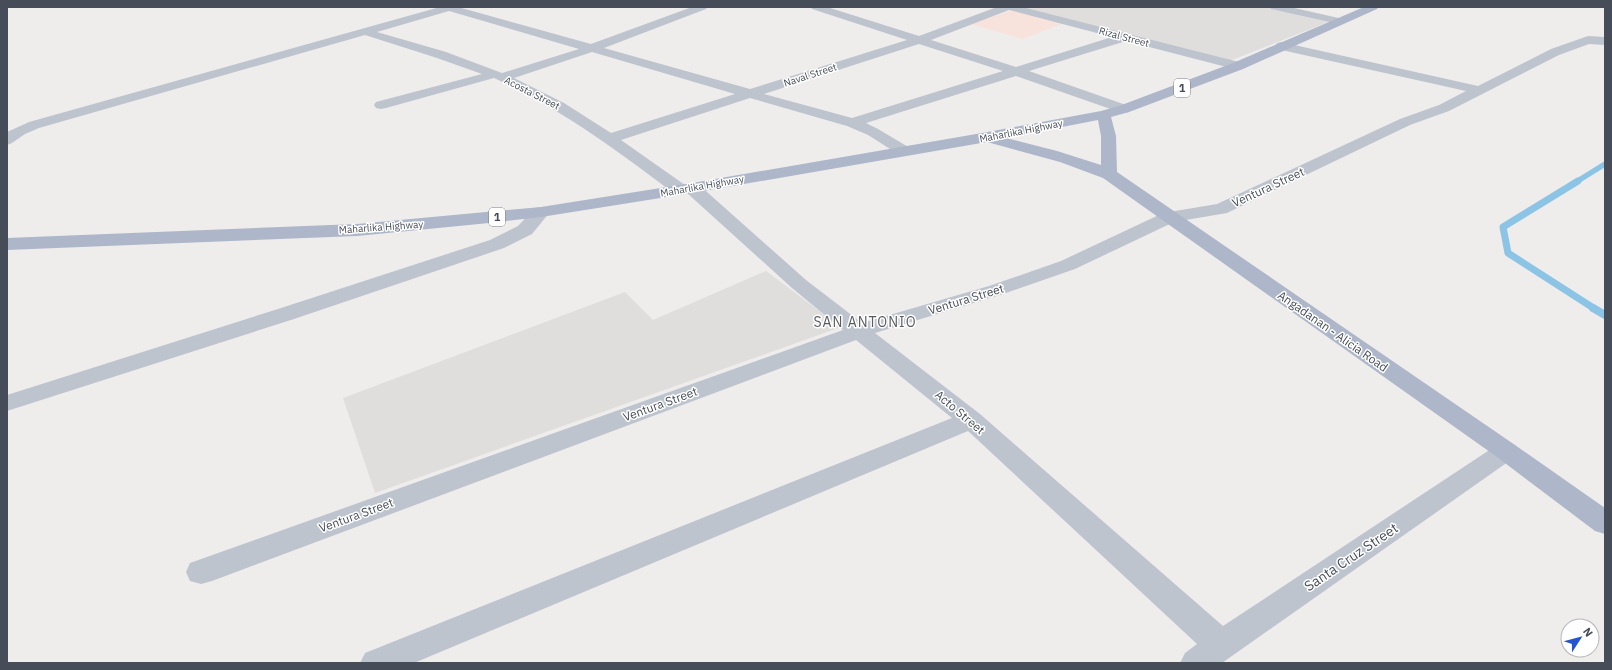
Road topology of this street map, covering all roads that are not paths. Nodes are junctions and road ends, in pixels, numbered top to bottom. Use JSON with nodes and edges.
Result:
{"nodes":[{"id":1,"x":451,"y":7,"type":"edge"},
{"id":2,"x":702,"y":7,"type":"edge"},
{"id":3,"x":816,"y":7,"type":"edge"},
{"id":4,"x":1008,"y":7,"type":"edge"},
{"id":5,"x":1275,"y":7,"type":"edge"},
{"id":6,"x":1373,"y":7,"type":"edge"},
{"id":7,"x":1339,"y":21,"type":"junction"},
{"id":8,"x":366,"y":32,"type":"junction"},
{"id":9,"x":1125,"y":37,"type":"junction"},
{"id":10,"x":920,"y":40,"type":"junction"},
{"id":11,"x":1605,"y":41,"type":"edge"},
{"id":12,"x":1281,"y":46,"type":"junction"},
{"id":13,"x":590,"y":49,"type":"junction"},
{"id":14,"x":1238,"y":66,"type":"junction"},
{"id":15,"x":1015,"y":71,"type":"junction"},
{"id":16,"x":498,"y":76,"type":"junction"},
{"id":17,"x":1479,"y":90,"type":"junction"},
{"id":18,"x":752,"y":94,"type":"junction"},
{"id":19,"x":382,"y":105,"type":"dead end"},
{"id":20,"x":1124,"y":109,"type":"junction"},
{"id":21,"x":1103,"y":115,"type":"junction"},
{"id":22,"x":852,"y":123,"type":"junction"},
{"id":23,"x":610,"y":138,"type":"junction"},
{"id":24,"x":982,"y":138,"type":"junction"},
{"id":25,"x":7,"y":140,"type":"edge"},
{"id":26,"x":904,"y":152,"type":"junction"},
{"id":27,"x":1109,"y":174,"type":"junction"},
{"id":28,"x":686,"y":189,"type":"junction"},
{"id":29,"x":541,"y":212,"type":"junction"},
{"id":30,"x":1169,"y":217,"type":"junction"},
{"id":31,"x":7,"y":244,"type":"edge"},
{"id":32,"x":860,"y":331,"type":"junction"},
{"id":33,"x":7,"y":403,"type":"edge"},
{"id":34,"x":971,"y":420,"type":"junction"},
{"id":35,"x":1506,"y":451,"type":"junction"},
{"id":36,"x":1605,"y":523,"type":"edge"},
{"id":37,"x":201,"y":572,"type":"dead end"},
{"id":38,"x":1221,"y":645,"type":"junction"},
{"id":39,"x":377,"y":663,"type":"edge"},
{"id":40,"x":1198,"y":663,"type":"edge"}],
"edges":[{"from":1,"to":8,"type":"street"},
{"from":1,"to":13,"type":"street"},
{"from":2,"to":13,"type":"street"},
{"from":3,"to":10,"type":"street"},
{"from":4,"to":9,"type":"street","name":"Rizal Street"},
{"from":4,"to":10,"type":"street","name":"Naval Street"},
{"from":5,"to":7,"type":"street"},
{"from":6,"to":7,"type":"main road","name":"Maharlika Highway","number":"1"},
{"from":7,"to":12,"type":"main road","name":"Maharlika Highway","number":"1"},
{"from":8,"to":16,"type":"street","name":"Acosta Street"},
{"from":8,"to":25,"type":"street"},
{"from":9,"to":14,"type":"street","name":"Rizal Street"},
{"from":9,"to":15,"type":"street"},
{"from":10,"to":15,"type":"street"},
{"from":10,"to":18,"type":"street","name":"Naval Street"},
{"from":11,"to":17,"type":"street","name":"Ventura Street"},
{"from":12,"to":14,"type":"main road","name":"Maharlika Highway","number":"1"},
{"from":12,"to":17,"type":"street"},
{"from":13,"to":16,"type":"street"},
{"from":13,"to":18,"type":"street"},
{"from":14,"to":20,"type":"main road","name":"Maharlika Highway","number":"1"},
{"from":15,"to":20,"type":"street"},
{"from":15,"to":22,"type":"street"},
{"from":16,"to":19,"type":"street"},
{"from":16,"to":23,"type":"street","name":"Acosta Street"},
{"from":17,"to":30,"type":"street","name":"Ventura Street"},
{"from":18,"to":22,"type":"street"},
{"from":18,"to":23,"type":"street","name":"Naval Street"},
{"from":20,"to":21,"type":"main road","name":"Maharlika Highway","number":"1"},
{"from":21,"to":24,"type":"main road","name":"Maharlika Highway","number":"1"},
{"from":21,"to":27,"type":"main road"},
{"from":22,"to":26,"type":"street"},
{"from":23,"to":28,"type":"street","name":"Acosta Street"},
{"from":24,"to":26,"type":"main road","name":"Maharlika Highway","number":"1"},
{"from":24,"to":27,"type":"main road","name":"Angadanan - Alicia Road"},
{"from":26,"to":28,"type":"main road","name":"Maharlika Highway","number":"1"},
{"from":27,"to":30,"type":"main road","name":"Angadanan - Alicia Road"},
{"from":28,"to":29,"type":"main road","name":"Maharlika Highway","number":"1"},
{"from":28,"to":32,"type":"street","name":"Acto Street"},
{"from":29,"to":31,"type":"main road","name":"Maharlika Highway","number":"1"},
{"from":29,"to":33,"type":"street"},
{"from":30,"to":32,"type":"street","name":"Ventura Street"},
{"from":30,"to":35,"type":"main road","name":"Angadanan - Alicia Road"},
{"from":32,"to":34,"type":"street","name":"Acto Street"},
{"from":32,"to":37,"type":"street","name":"Ventura Street"},
{"from":34,"to":38,"type":"street","name":"Acto Street"},
{"from":34,"to":39,"type":"street"},
{"from":35,"to":36,"type":"main road","name":"Angadanan - Alicia Road"},
{"from":35,"to":38,"type":"street","name":"Santa Cruz Street"},
{"from":38,"to":40,"type":"street","name":"Santa Cruz Street"}]}
